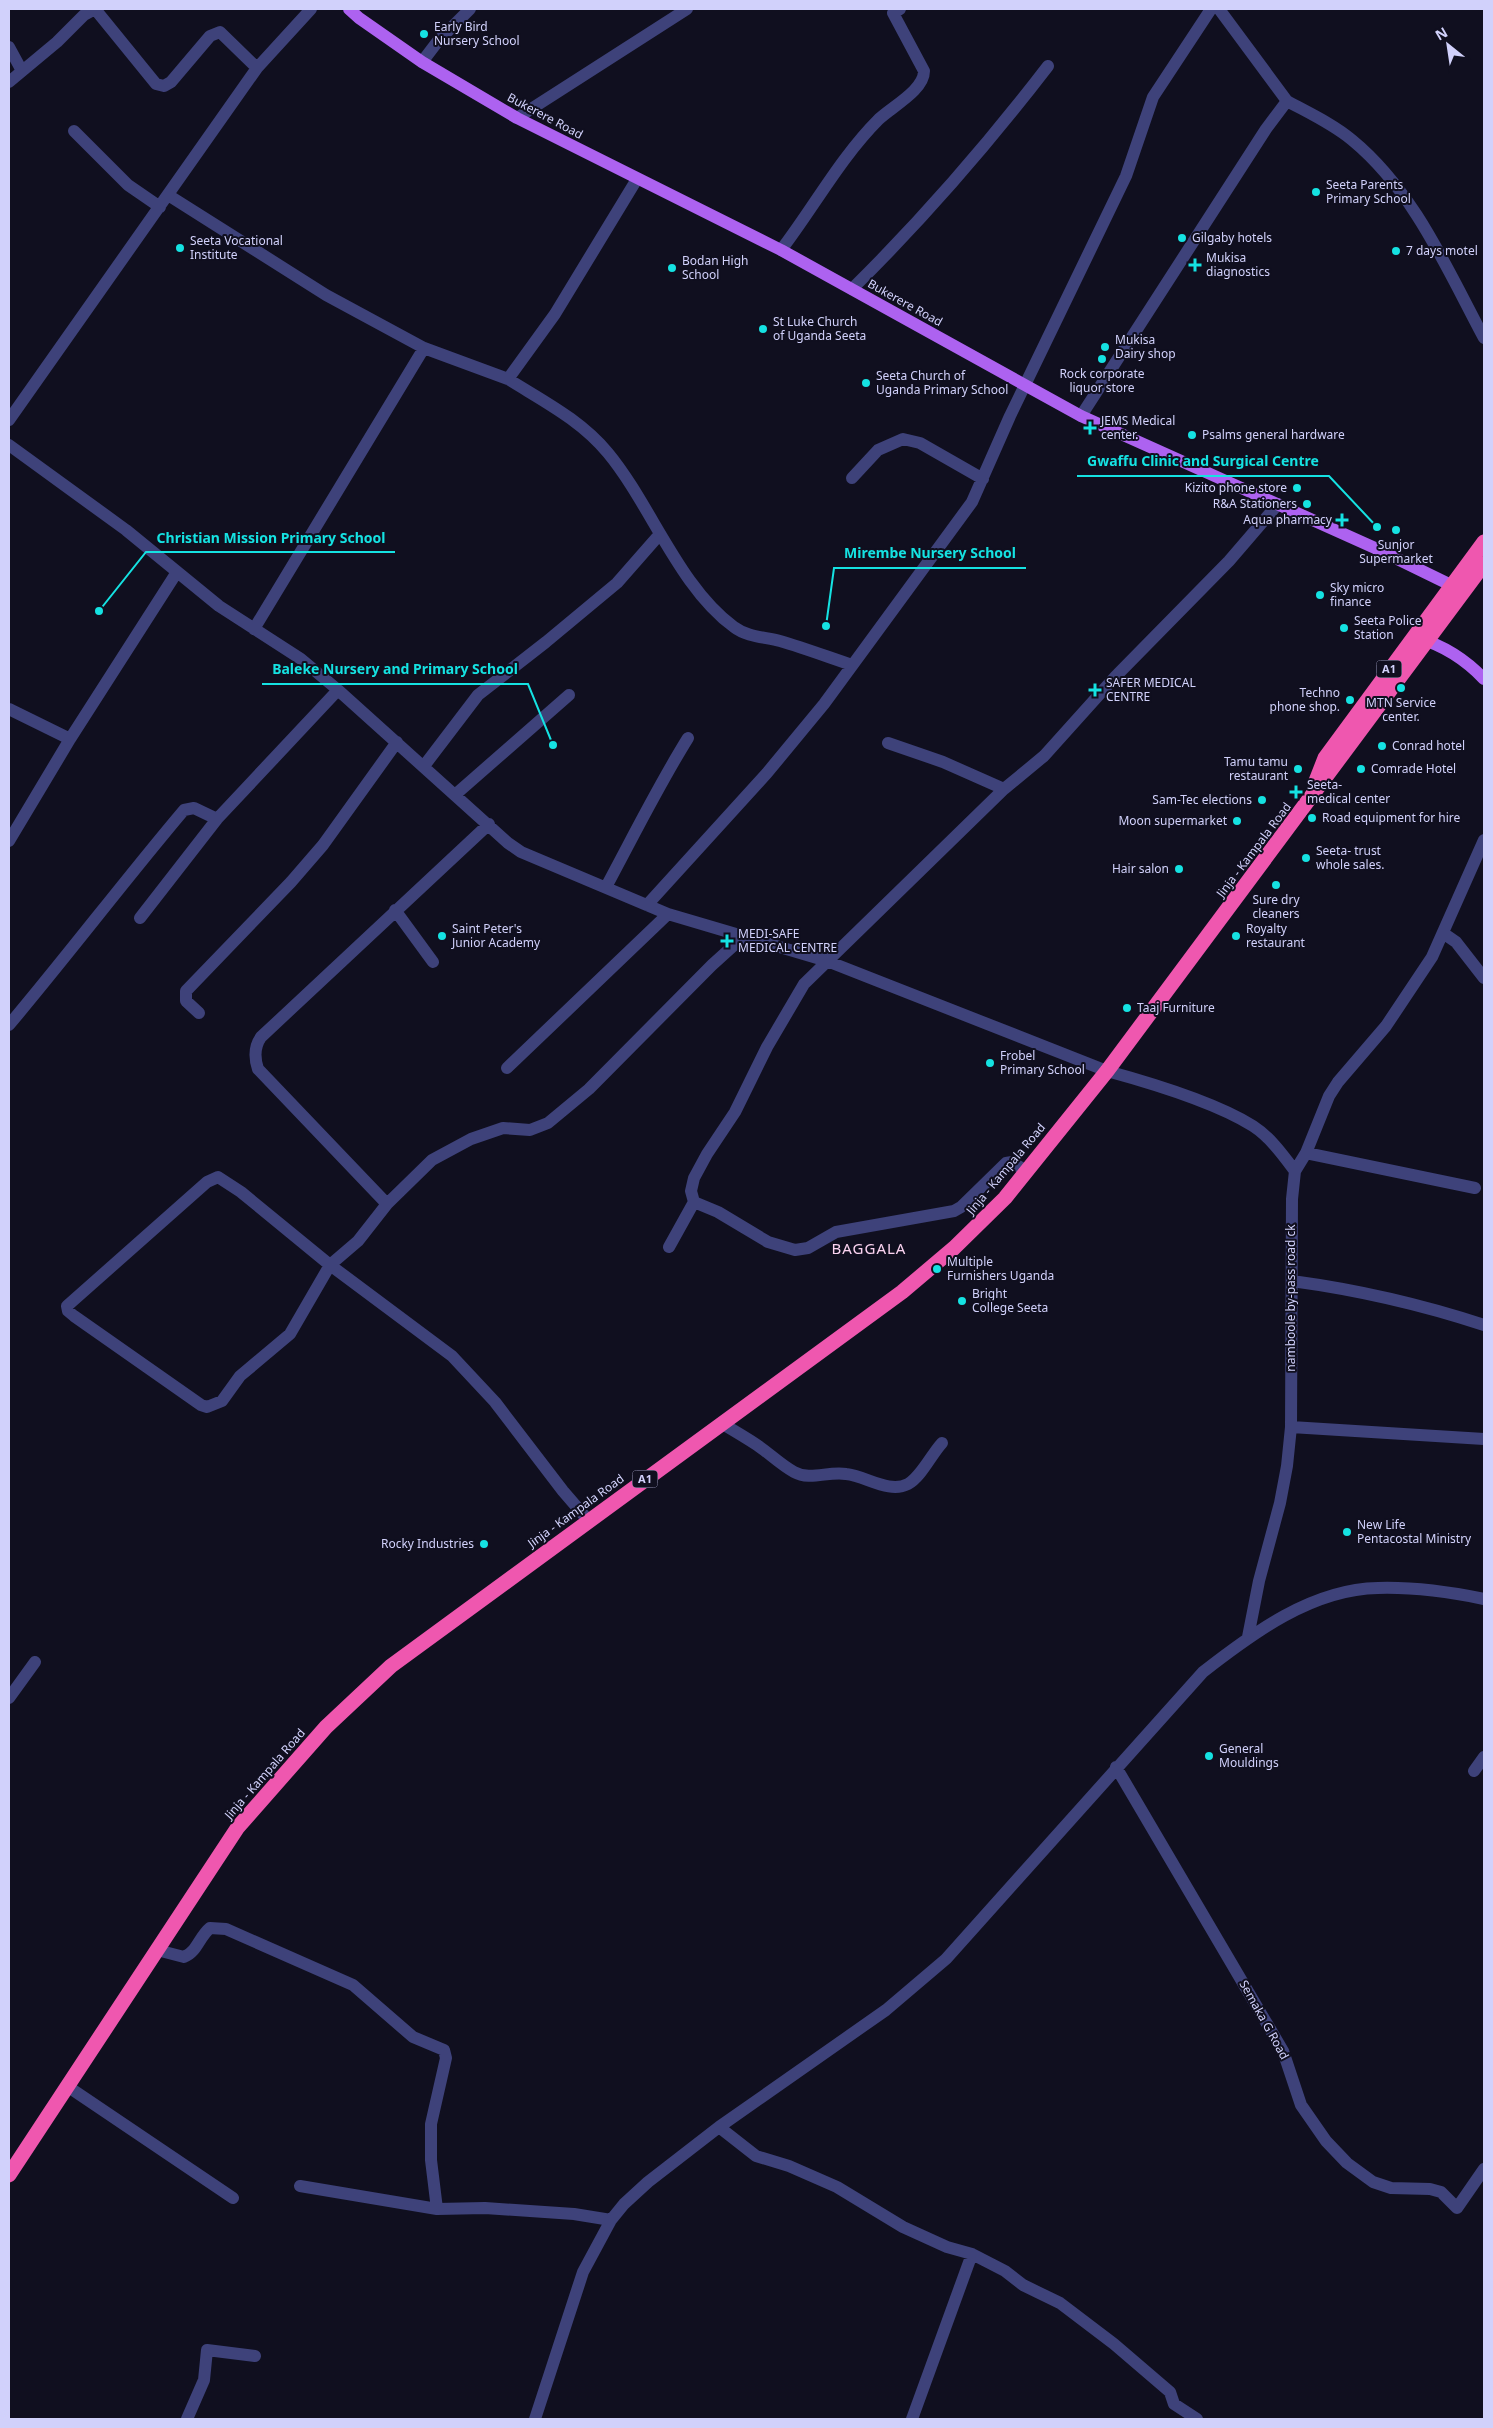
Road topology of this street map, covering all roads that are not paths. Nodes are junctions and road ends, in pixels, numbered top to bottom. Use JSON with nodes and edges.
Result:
{"nodes":[{"id":1,"x":311,"y":9,"type":"edge"},
{"id":2,"x":349,"y":9,"type":"edge"},
{"id":3,"x":470,"y":9,"type":"edge"},
{"id":4,"x":687,"y":9,"type":"edge"},
{"id":5,"x":1211,"y":9,"type":"edge"},
{"id":6,"x":1219,"y":9,"type":"edge"},
{"id":7,"x":894,"y":10,"type":"edge"},
{"id":8,"x":9,"y":47,"type":"edge"},
{"id":9,"x":422,"y":62,"type":"junction"},
{"id":10,"x":1048,"y":66,"type":"dead end"},
{"id":11,"x":256,"y":68,"type":"junction"},
{"id":12,"x":22,"y":72,"type":"junction"},
{"id":13,"x":9,"y":82,"type":"edge"},
{"id":14,"x":1287,"y":101,"type":"junction"},
{"id":15,"x":517,"y":118,"type":"junction"},
{"id":16,"x":74,"y":131,"type":"dead end"},
{"id":17,"x":637,"y":179,"type":"junction"},
{"id":18,"x":168,"y":195,"type":"junction"},
{"id":19,"x":160,"y":207,"type":"junction"},
{"id":20,"x":781,"y":250,"type":"junction"},
{"id":21,"x":852,"y":289,"type":"junction"},
{"id":22,"x":1484,"y":338,"type":"edge"},
{"id":23,"x":424,"y":348,"type":"junction"},
{"id":24,"x":508,"y":379,"type":"junction"},
{"id":25,"x":1027,"y":384,"type":"junction"},
{"id":26,"x":1081,"y":416,"type":"junction"},
{"id":27,"x":9,"y":420,"type":"edge"},
{"id":28,"x":9,"y":445,"type":"edge"},
{"id":29,"x":852,"y":478,"type":"dead end"},
{"id":30,"x":983,"y":479,"type":"junction"},
{"id":31,"x":1278,"y":504,"type":"junction"},
{"id":32,"x":660,"y":534,"type":"junction"},
{"id":33,"x":1484,"y":542,"type":"edge"},
{"id":34,"x":1484,"y":564,"type":"edge"},
{"id":35,"x":177,"y":572,"type":"junction"},
{"id":36,"x":1457,"y":588,"type":"junction"},
{"id":37,"x":254,"y":629,"type":"junction"},
{"id":38,"x":1420,"y":639,"type":"junction"},
{"id":39,"x":852,"y":665,"type":"junction"},
{"id":40,"x":1484,"y":679,"type":"edge"},
{"id":41,"x":338,"y":690,"type":"junction"},
{"id":42,"x":569,"y":695,"type":"dead end"},
{"id":43,"x":9,"y":709,"type":"edge"},
{"id":44,"x":688,"y":738,"type":"dead end"},
{"id":45,"x":70,"y":739,"type":"junction"},
{"id":46,"x":397,"y":742,"type":"junction"},
{"id":47,"x":888,"y":743,"type":"dead end"},
{"id":48,"x":424,"y":766,"type":"junction"},
{"id":49,"x":1004,"y":789,"type":"junction"},
{"id":50,"x":456,"y":794,"type":"junction"},
{"id":51,"x":216,"y":819,"type":"junction"},
{"id":52,"x":489,"y":824,"type":"junction"},
{"id":53,"x":1484,"y":840,"type":"edge"},
{"id":54,"x":9,"y":841,"type":"edge"},
{"id":55,"x":606,"y":887,"type":"junction"},
{"id":56,"x":647,"y":905,"type":"junction"},
{"id":57,"x":395,"y":910,"type":"junction"},
{"id":58,"x":668,"y":914,"type":"junction"},
{"id":59,"x":140,"y":918,"type":"dead end"},
{"id":60,"x":1443,"y":933,"type":"junction"},
{"id":61,"x":743,"y":937,"type":"junction"},
{"id":62,"x":827,"y":961,"type":"junction"},
{"id":63,"x":433,"y":962,"type":"dead end"},
{"id":64,"x":1484,"y":978,"type":"edge"},
{"id":65,"x":199,"y":1013,"type":"dead end"},
{"id":66,"x":9,"y":1025,"type":"edge"},
{"id":67,"x":507,"y":1068,"type":"dead end"},
{"id":68,"x":1108,"y":1072,"type":"junction"},
{"id":69,"x":1306,"y":1152,"type":"junction"},
{"id":70,"x":1026,"y":1171,"type":"junction"},
{"id":71,"x":1295,"y":1171,"type":"junction"},
{"id":72,"x":1475,"y":1188,"type":"dead end"},
{"id":73,"x":694,"y":1202,"type":"junction"},
{"id":74,"x":387,"y":1204,"type":"junction"},
{"id":75,"x":668,"y":1247,"type":"dead end"},
{"id":76,"x":330,"y":1265,"type":"junction"},
{"id":77,"x":1292,"y":1281,"type":"junction"},
{"id":78,"x":1484,"y":1325,"type":"edge"},
{"id":79,"x":721,"y":1423,"type":"junction"},
{"id":80,"x":1291,"y":1427,"type":"junction"},
{"id":81,"x":1484,"y":1439,"type":"edge"},
{"id":82,"x":942,"y":1443,"type":"dead end"},
{"id":83,"x":588,"y":1520,"type":"junction"},
{"id":84,"x":1484,"y":1599,"type":"edge"},
{"id":85,"x":1248,"y":1637,"type":"junction"},
{"id":86,"x":35,"y":1662,"type":"dead end"},
{"id":87,"x":9,"y":1698,"type":"edge"},
{"id":88,"x":1484,"y":1757,"type":"edge"},
{"id":89,"x":1116,"y":1767,"type":"junction"},
{"id":90,"x":1474,"y":1772,"type":"dead end"},
{"id":91,"x":156,"y":1950,"type":"junction"},
{"id":92,"x":67,"y":2086,"type":"junction"},
{"id":93,"x":719,"y":2128,"type":"junction"},
{"id":94,"x":1484,"y":2169,"type":"edge"},
{"id":95,"x":9,"y":2175,"type":"edge"},
{"id":96,"x":300,"y":2186,"type":"dead end"},
{"id":97,"x":233,"y":2198,"type":"dead end"},
{"id":98,"x":438,"y":2209,"type":"junction"},
{"id":99,"x":611,"y":2220,"type":"junction"},
{"id":100,"x":972,"y":2254,"type":"junction"},
{"id":101,"x":255,"y":2356,"type":"dead end"},
{"id":102,"x":187,"y":2419,"type":"edge"},
{"id":103,"x":535,"y":2419,"type":"edge"},
{"id":104,"x":912,"y":2419,"type":"edge"},
{"id":105,"x":1197,"y":2419,"type":"edge"}],
"edges":[{"from":1,"to":11,"type":"street"},
{"from":2,"to":9,"type":"main road","name":"Bukerere Road"},
{"from":3,"to":9,"type":"street"},
{"from":4,"to":15,"type":"street"},
{"from":5,"to":25,"type":"street"},
{"from":6,"to":14,"type":"street"},
{"from":7,"to":20,"type":"street"},
{"from":8,"to":12,"type":"street"},
{"from":9,"to":15,"type":"main road","name":"Bukerere Road"},
{"from":10,"to":21,"type":"street"},
{"from":11,"to":12,"type":"street"},
{"from":11,"to":18,"type":"street"},
{"from":12,"to":13,"type":"street"},
{"from":14,"to":22,"type":"street"},
{"from":14,"to":26,"type":"street"},
{"from":15,"to":17,"type":"main road","name":"Bukerere Road"},
{"from":16,"to":19,"type":"street"},
{"from":17,"to":20,"type":"main road","name":"Bukerere Road"},
{"from":17,"to":24,"type":"street"},
{"from":18,"to":19,"type":"street"},
{"from":18,"to":23,"type":"street"},
{"from":19,"to":27,"type":"street"},
{"from":20,"to":21,"type":"main road","name":"Bukerere Road"},
{"from":21,"to":25,"type":"main road","name":"Bukerere Road"},
{"from":23,"to":24,"type":"street"},
{"from":23,"to":37,"type":"street"},
{"from":24,"to":32,"type":"street"},
{"from":25,"to":26,"type":"main road","name":"Bukerere Road"},
{"from":25,"to":30,"type":"street"},
{"from":26,"to":31,"type":"main road","name":"Bukerere Road"},
{"from":28,"to":35,"type":"street"},
{"from":29,"to":30,"type":"street"},
{"from":30,"to":39,"type":"street"},
{"from":31,"to":36,"type":"main road","name":"Bukerere Road"},
{"from":31,"to":49,"type":"street"},
{"from":32,"to":39,"type":"street"},
{"from":32,"to":48,"type":"street"},
{"from":33,"to":36,"type":"highway","name":"Jinja - Kampala Road","number":"A1"},
{"from":34,"to":36,"type":"highway","name":"Jinja - Kampala Road","number":"A1"},
{"from":35,"to":37,"type":"street"},
{"from":35,"to":45,"type":"street"},
{"from":36,"to":38,"type":"highway","name":"Jinja - Kampala Road","number":"A1"},
{"from":37,"to":41,"type":"street"},
{"from":38,"to":40,"type":"main road"},
{"from":38,"to":68,"type":"highway","name":"Jinja - Kampala Road","number":"A1"},
{"from":39,"to":56,"type":"street"},
{"from":41,"to":46,"type":"street"},
{"from":41,"to":51,"type":"street"},
{"from":42,"to":50,"type":"street"},
{"from":43,"to":45,"type":"street"},
{"from":44,"to":55,"type":"street"},
{"from":45,"to":54,"type":"street"},
{"from":46,"to":48,"type":"street"},
{"from":46,"to":65,"type":"street"},
{"from":47,"to":49,"type":"street"},
{"from":48,"to":50,"type":"street"},
{"from":49,"to":62,"type":"street"},
{"from":50,"to":52,"type":"street"},
{"from":51,"to":59,"type":"street"},
{"from":51,"to":66,"type":"street"},
{"from":52,"to":55,"type":"street"},
{"from":52,"to":57,"type":"street"},
{"from":53,"to":60,"type":"street"},
{"from":55,"to":56,"type":"street"},
{"from":56,"to":58,"type":"street"},
{"from":57,"to":63,"type":"street"},
{"from":57,"to":74,"type":"street"},
{"from":58,"to":61,"type":"street"},
{"from":58,"to":67,"type":"street"},
{"from":60,"to":64,"type":"street"},
{"from":60,"to":69,"type":"street"},
{"from":61,"to":62,"type":"street"},
{"from":61,"to":74,"type":"street"},
{"from":62,"to":68,"type":"street"},
{"from":62,"to":73,"type":"street"},
{"from":68,"to":70,"type":"highway","name":"Jinja - Kampala Road","number":"A1"},
{"from":68,"to":71,"type":"street"},
{"from":69,"to":71,"type":"street"},
{"from":69,"to":72,"type":"street"},
{"from":70,"to":73,"type":"street"},
{"from":70,"to":79,"type":"highway","name":"Jinja - Kampala Road","number":"A1"},
{"from":71,"to":77,"type":"street","name":"namboole by-pass road ck"},
{"from":73,"to":75,"type":"street"},
{"from":74,"to":76,"type":"street"},
{"from":76,"to":76,"type":"street"},
{"from":76,"to":83,"type":"street"},
{"from":77,"to":78,"type":"street"},
{"from":77,"to":80,"type":"street","name":"namboole by-pass road ck"},
{"from":79,"to":82,"type":"street"},
{"from":79,"to":83,"type":"highway","name":"Jinja - Kampala Road","number":"A1"},
{"from":80,"to":81,"type":"street"},
{"from":80,"to":85,"type":"street","name":"namboole by-pass road ck"},
{"from":83,"to":91,"type":"highway","name":"Jinja - Kampala Road","number":"A1"},
{"from":84,"to":85,"type":"street"},
{"from":85,"to":89,"type":"street"},
{"from":86,"to":87,"type":"street"},
{"from":88,"to":90,"type":"street"},
{"from":89,"to":93,"type":"street"},
{"from":89,"to":94,"type":"street","name":"Semaka G Road"},
{"from":91,"to":92,"type":"highway","name":"Jinja - Kampala Road","number":"A1"},
{"from":91,"to":98,"type":"street"},
{"from":92,"to":95,"type":"highway","name":"Jinja - Kampala Road","number":"A1"},
{"from":92,"to":97,"type":"street"},
{"from":93,"to":99,"type":"street"},
{"from":93,"to":100,"type":"street"},
{"from":96,"to":98,"type":"street"},
{"from":98,"to":99,"type":"street"},
{"from":99,"to":103,"type":"street"},
{"from":100,"to":104,"type":"street"},
{"from":100,"to":105,"type":"street"},
{"from":101,"to":102,"type":"street"}]}
